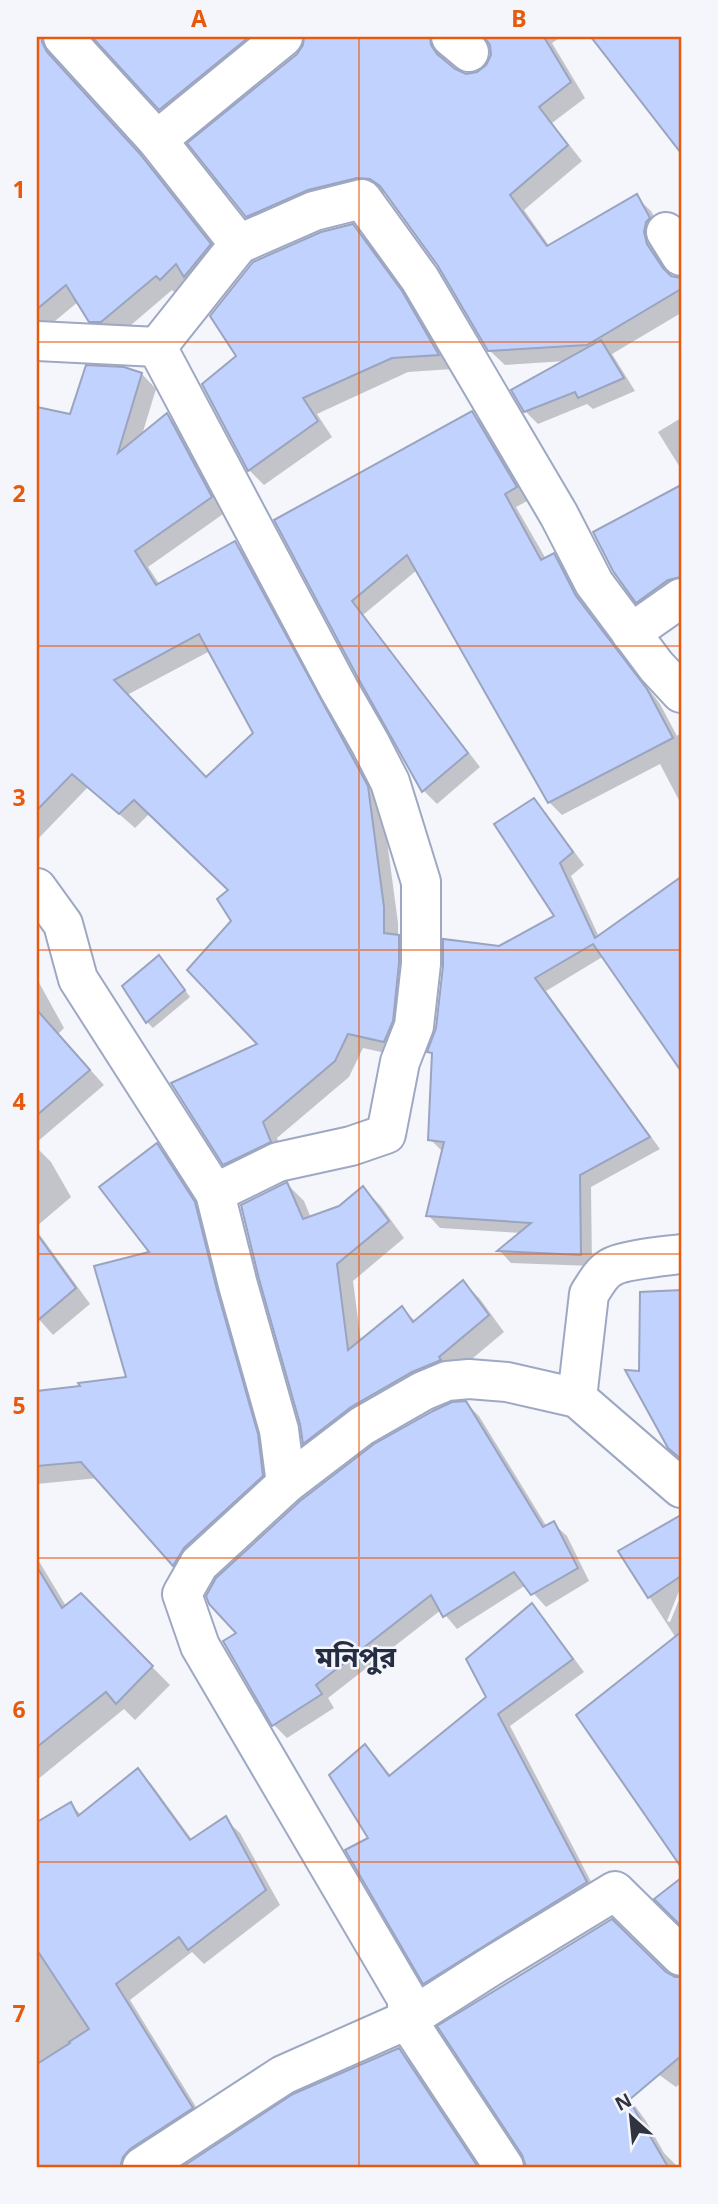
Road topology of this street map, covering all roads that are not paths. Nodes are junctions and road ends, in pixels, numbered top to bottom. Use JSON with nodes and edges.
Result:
{"nodes":[{"id":1,"x":64,"y":37,"type":"edge"},
{"id":2,"x":283,"y":37,"type":"edge"},
{"id":3,"x":157,"y":140,"type":"junction"},
{"id":4,"x":239,"y":244,"type":"junction"},
{"id":5,"x":37,"y":341,"type":"edge"},
{"id":6,"x":157,"y":347,"type":"junction"},
{"id":7,"x":681,"y":598,"type":"edge"},
{"id":8,"x":631,"y":633,"type":"junction"},
{"id":9,"x":681,"y":693,"type":"edge"},
{"id":10,"x":37,"y":888,"type":"edge"},
{"id":11,"x":215,"y":1193,"type":"junction"},
{"id":12,"x":681,"y":1254,"type":"edge"},
{"id":13,"x":577,"y":1398,"type":"junction"},
{"id":14,"x":286,"y":1484,"type":"junction"},
{"id":15,"x":681,"y":1488,"type":"edge"},
{"id":16,"x":681,"y":1956,"type":"edge"},
{"id":17,"x":407,"y":2020,"type":"junction"},
{"id":18,"x":142,"y":2167,"type":"edge"},
{"id":19,"x":504,"y":2167,"type":"edge"}],
"edges":[{"from":1,"to":3,"type":"street"},
{"from":2,"to":3,"type":"street"},
{"from":3,"to":4,"type":"street"},
{"from":4,"to":6,"type":"street"},
{"from":4,"to":8,"type":"street"},
{"from":5,"to":6,"type":"street"},
{"from":6,"to":11,"type":"street"},
{"from":7,"to":8,"type":"street"},
{"from":8,"to":9,"type":"street"},
{"from":10,"to":11,"type":"street"},
{"from":11,"to":14,"type":"street"},
{"from":12,"to":13,"type":"street"},
{"from":13,"to":14,"type":"street"},
{"from":13,"to":15,"type":"street"},
{"from":14,"to":17,"type":"street"},
{"from":16,"to":17,"type":"street"},
{"from":17,"to":18,"type":"street"},
{"from":17,"to":19,"type":"street"}]}
